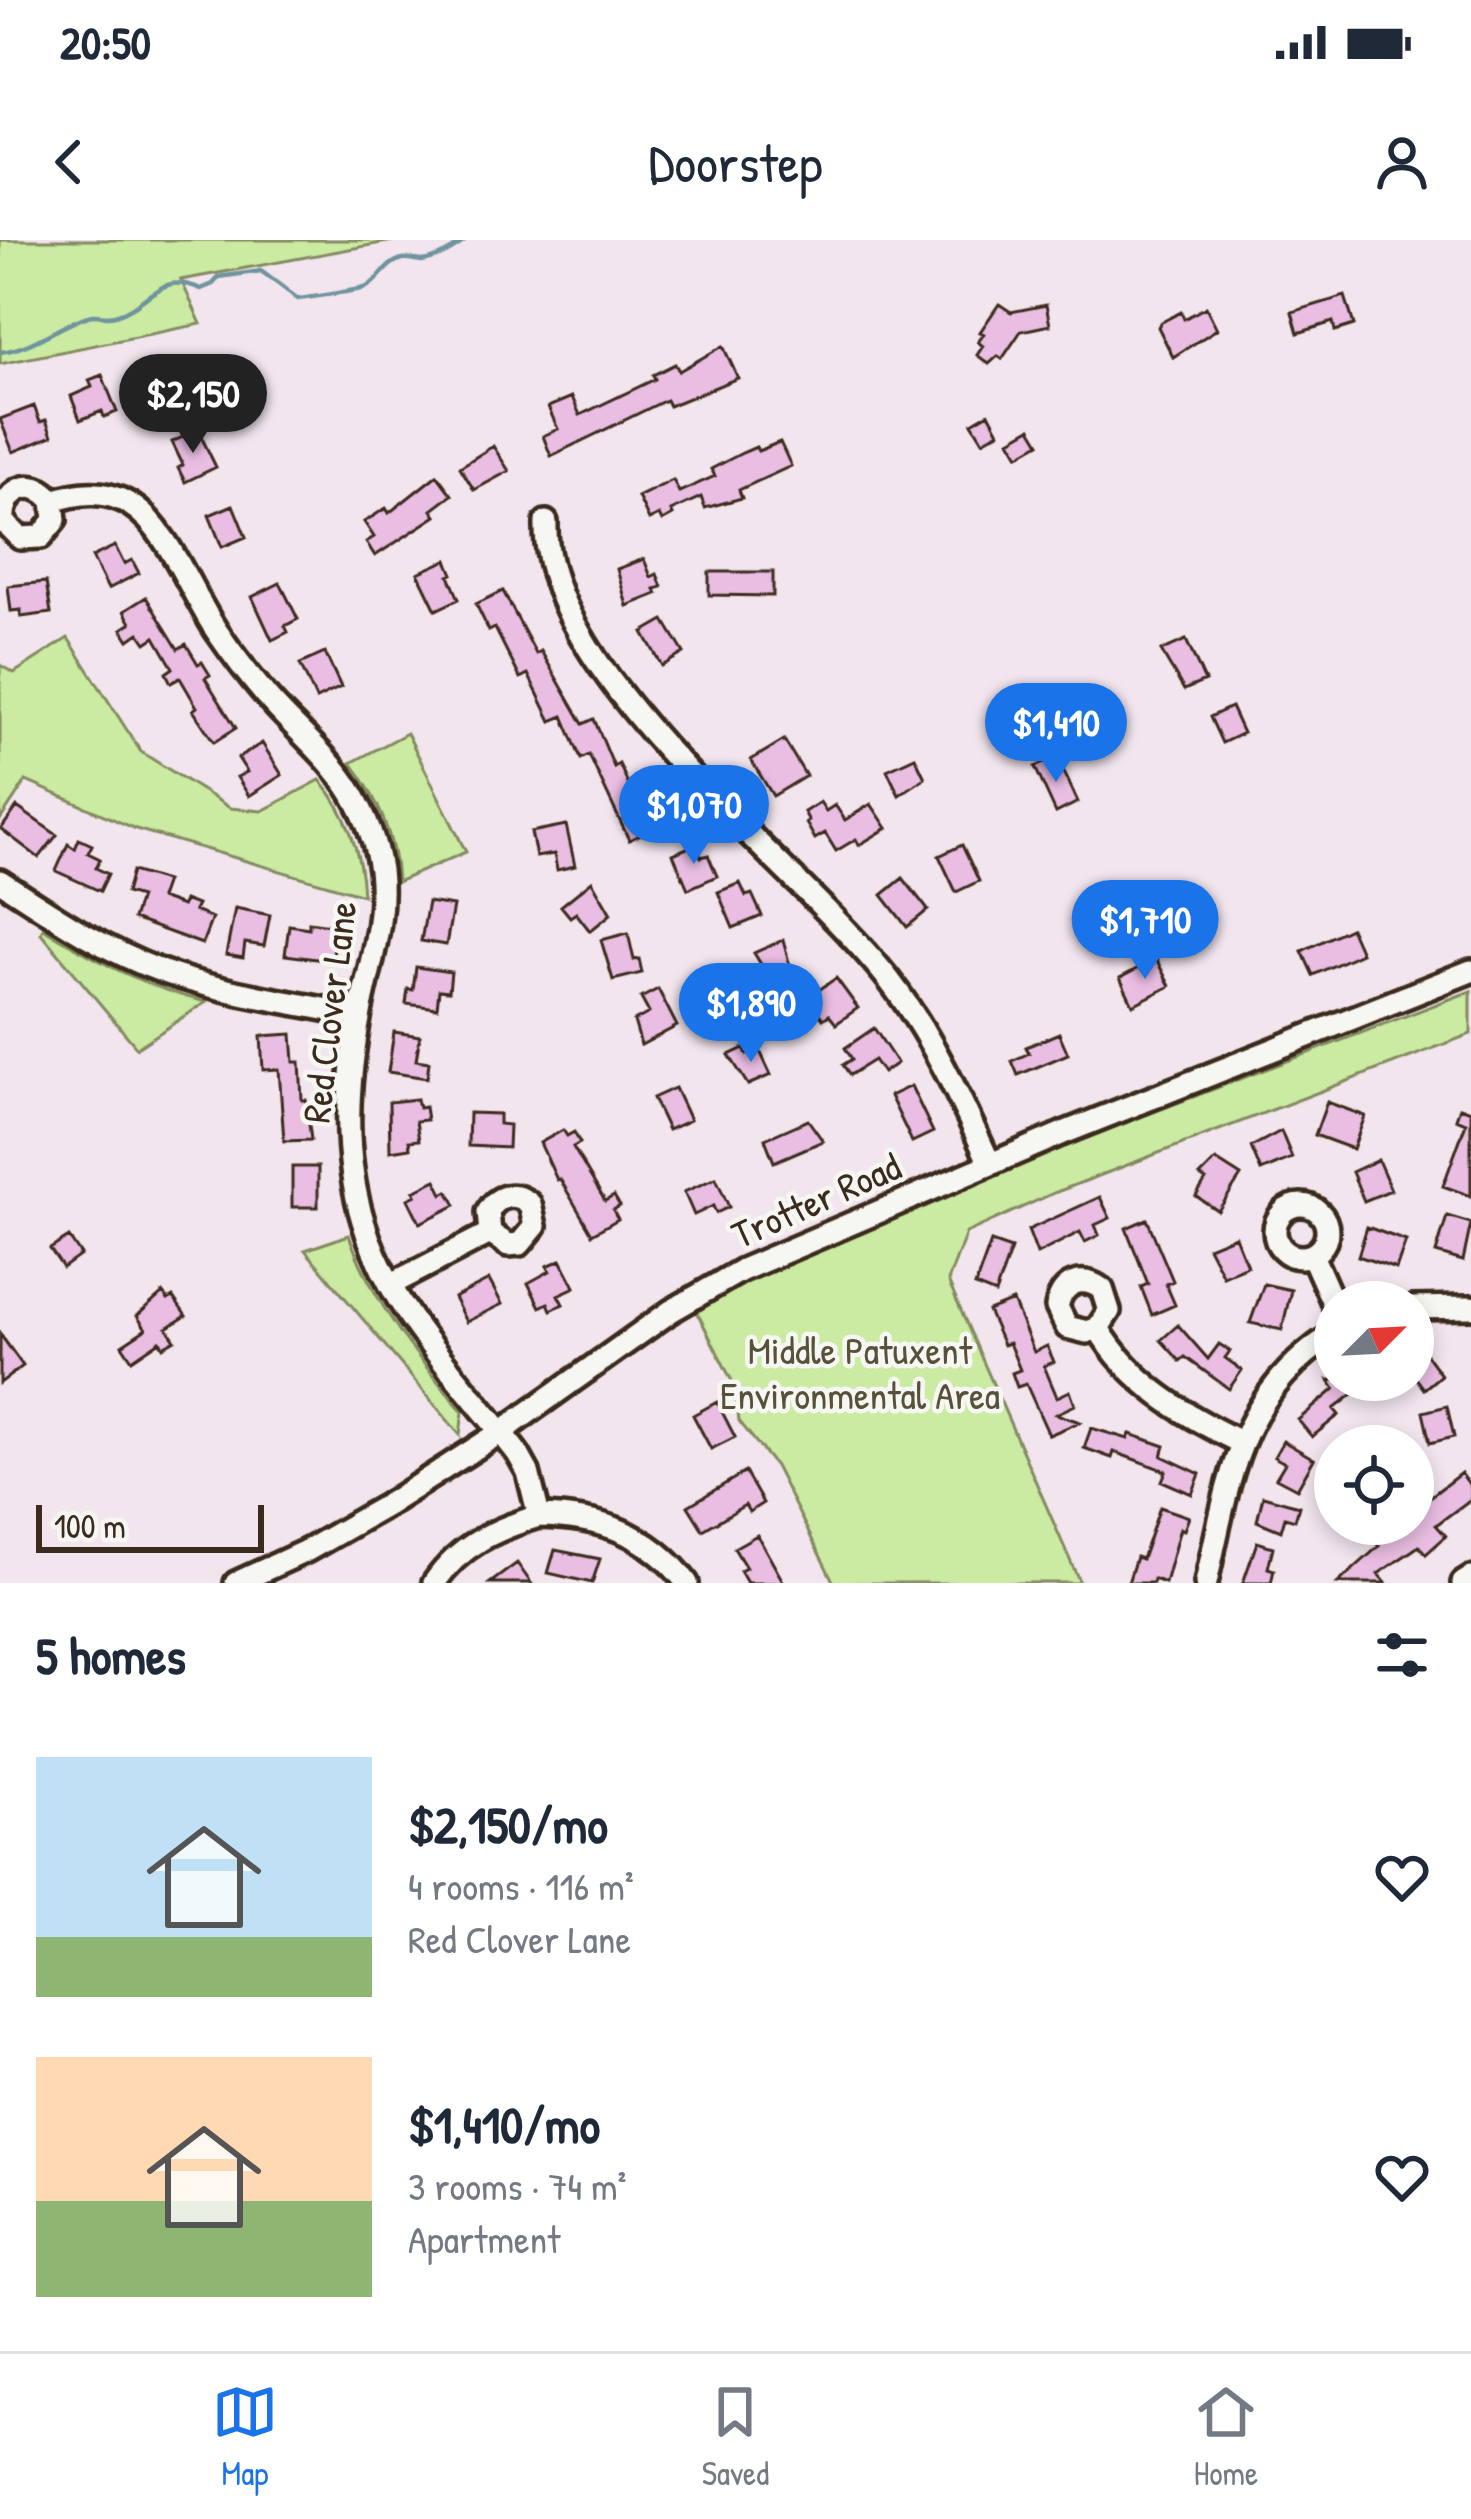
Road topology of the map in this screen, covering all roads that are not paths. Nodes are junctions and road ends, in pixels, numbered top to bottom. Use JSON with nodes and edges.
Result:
{"nodes":[{"id":1,"x":53,"y":501,"type":"dead end"},
{"id":2,"x":546,"y":522,"type":"dead end"},
{"id":3,"x":0,"y":881,"type":"edge"},
{"id":4,"x":1471,"y":971,"type":"edge"},
{"id":5,"x":359,"y":1016,"type":"junction"},
{"id":6,"x":990,"y":1164,"type":"junction"},
{"id":7,"x":490,"y":1232,"type":"dead end"},
{"id":8,"x":1312,"y":1255,"type":"dead end"},
{"id":9,"x":1324,"y":1281,"type":"edge"},
{"id":10,"x":390,"y":1286,"type":"junction"},
{"id":11,"x":1471,"y":1307,"type":"edge"},
{"id":12,"x":1434,"y":1308,"type":"edge"},
{"id":13,"x":1098,"y":1328,"type":"dead end"},
{"id":14,"x":1314,"y":1346,"type":"edge"},
{"id":15,"x":501,"y":1432,"type":"junction"},
{"id":16,"x":1240,"y":1442,"type":"junction"},
{"id":17,"x":539,"y":1516,"type":"junction"},
{"id":18,"x":1471,"y":1577,"type":"edge"},
{"id":19,"x":236,"y":1583,"type":"edge"},
{"id":20,"x":434,"y":1583,"type":"edge"},
{"id":21,"x":687,"y":1583,"type":"edge"},
{"id":22,"x":1206,"y":1583,"type":"edge"},
{"id":23,"x":1463,"y":1583,"type":"edge"}],
"edges":[{"from":1,"to":5,"type":"street","name":"Red Clover Lane"},
{"from":2,"to":6,"type":"street"},
{"from":3,"to":5,"type":"street"},
{"from":4,"to":6,"type":"street","name":"Trotter Road"},
{"from":5,"to":10,"type":"street","name":"Red Clover Lane"},
{"from":6,"to":15,"type":"street","name":"Trotter Road"},
{"from":7,"to":10,"type":"street"},
{"from":8,"to":9,"type":"street"},
{"from":10,"to":15,"type":"street","name":"Red Clover Lane"},
{"from":11,"to":12,"type":"street"},
{"from":13,"to":16,"type":"street"},
{"from":14,"to":16,"type":"street"},
{"from":15,"to":17,"type":"street","name":"Red Clover Lane"},
{"from":15,"to":19,"type":"street","name":"Trotter Road"},
{"from":16,"to":22,"type":"street"},
{"from":17,"to":20,"type":"street"},
{"from":17,"to":21,"type":"street"},
{"from":18,"to":23,"type":"street"}]}
